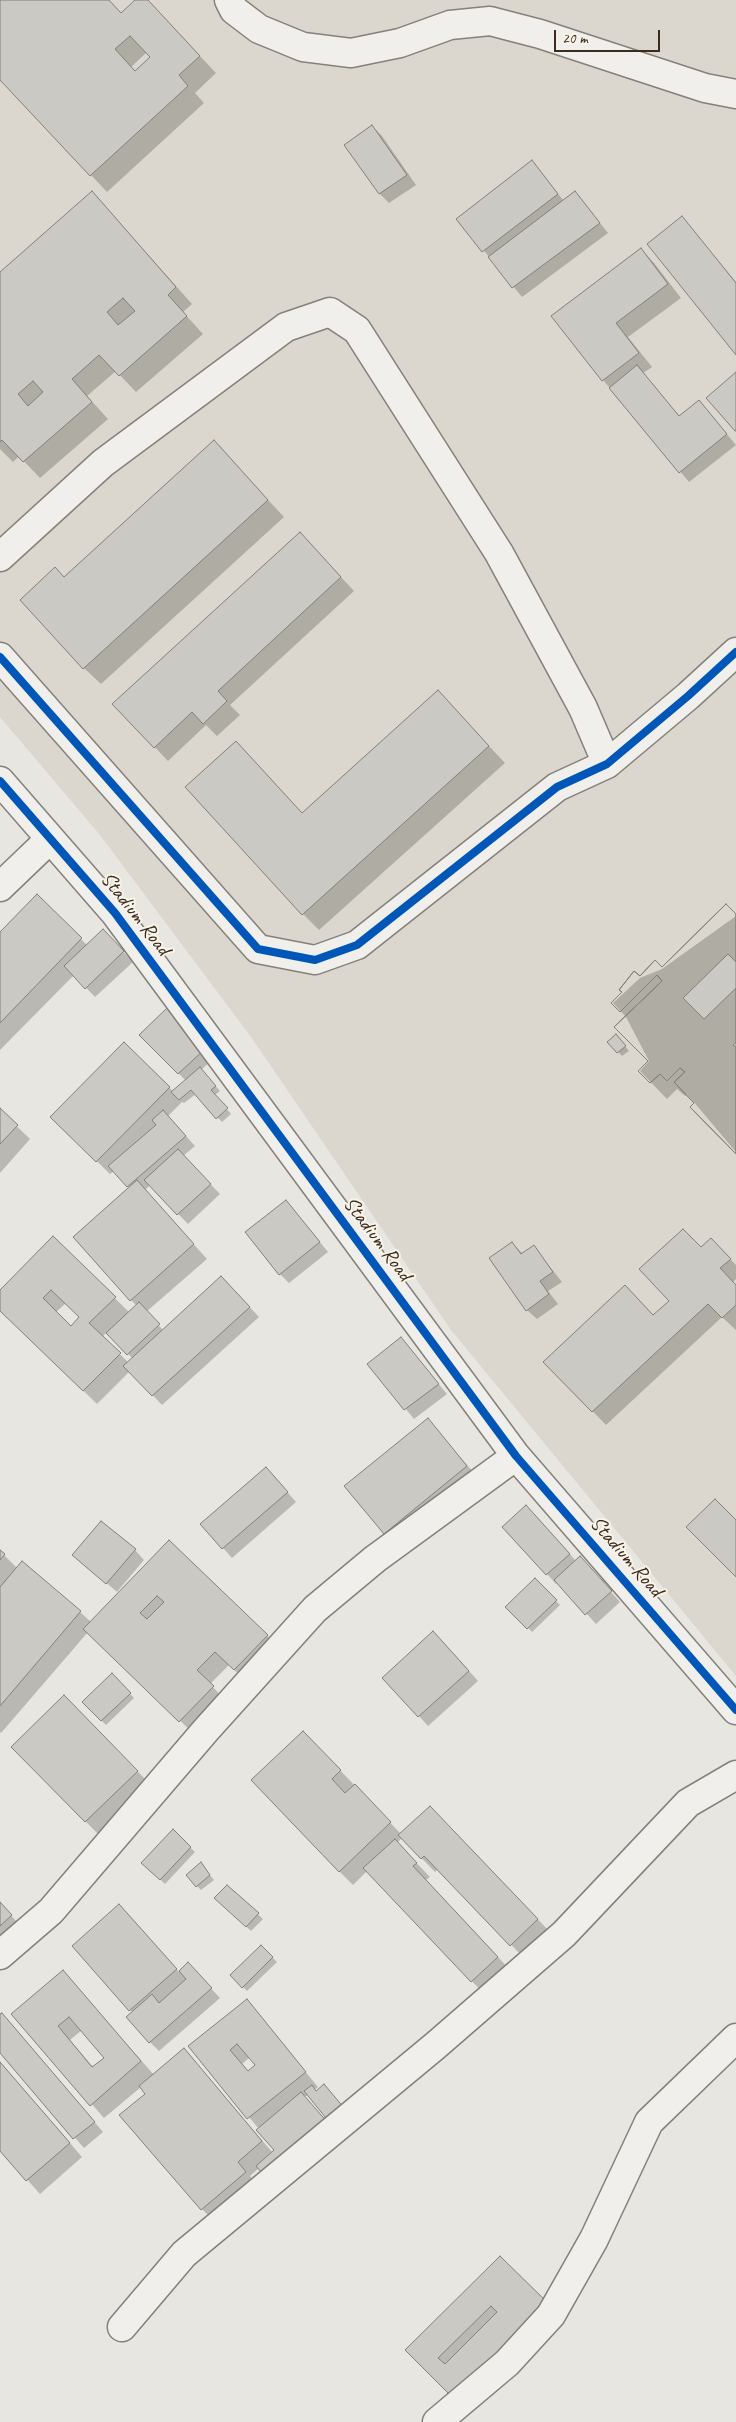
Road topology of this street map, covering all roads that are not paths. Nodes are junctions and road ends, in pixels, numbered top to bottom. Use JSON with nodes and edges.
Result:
{"nodes":[{"id":1,"x":229,"y":0,"type":"edge"},
{"id":2,"x":736,"y":94,"type":"edge"},
{"id":3,"x":0,"y":557,"type":"edge"},
{"id":4,"x":736,"y":652,"type":"edge"},
{"id":5,"x":0,"y":657,"type":"edge"},
{"id":6,"x":607,"y":764,"type":"junction"},
{"id":7,"x":0,"y":781,"type":"edge"},
{"id":8,"x":50,"y":839,"type":"junction"},
{"id":9,"x":0,"y":887,"type":"edge"},
{"id":10,"x":516,"y":1456,"type":"junction"},
{"id":11,"x":736,"y":1710,"type":"edge"},
{"id":12,"x":736,"y":1775,"type":"edge"},
{"id":13,"x":0,"y":1955,"type":"edge"},
{"id":14,"x":736,"y":2038,"type":"edge"},
{"id":15,"x":122,"y":2327,"type":"dead end"},
{"id":16,"x":437,"y":2422,"type":"edge"}],
"edges":[{"from":1,"to":2,"type":"street"},
{"from":3,"to":6,"type":"street"},
{"from":4,"to":6,"type":"street"},
{"from":5,"to":6,"type":"street"},
{"from":7,"to":8,"type":"street","name":"Stadium Road"},
{"from":8,"to":9,"type":"street"},
{"from":8,"to":10,"type":"street","name":"Stadium Road"},
{"from":10,"to":11,"type":"street","name":"Stadium Road"},
{"from":10,"to":13,"type":"street"},
{"from":12,"to":15,"type":"street"},
{"from":14,"to":16,"type":"street"}]}
